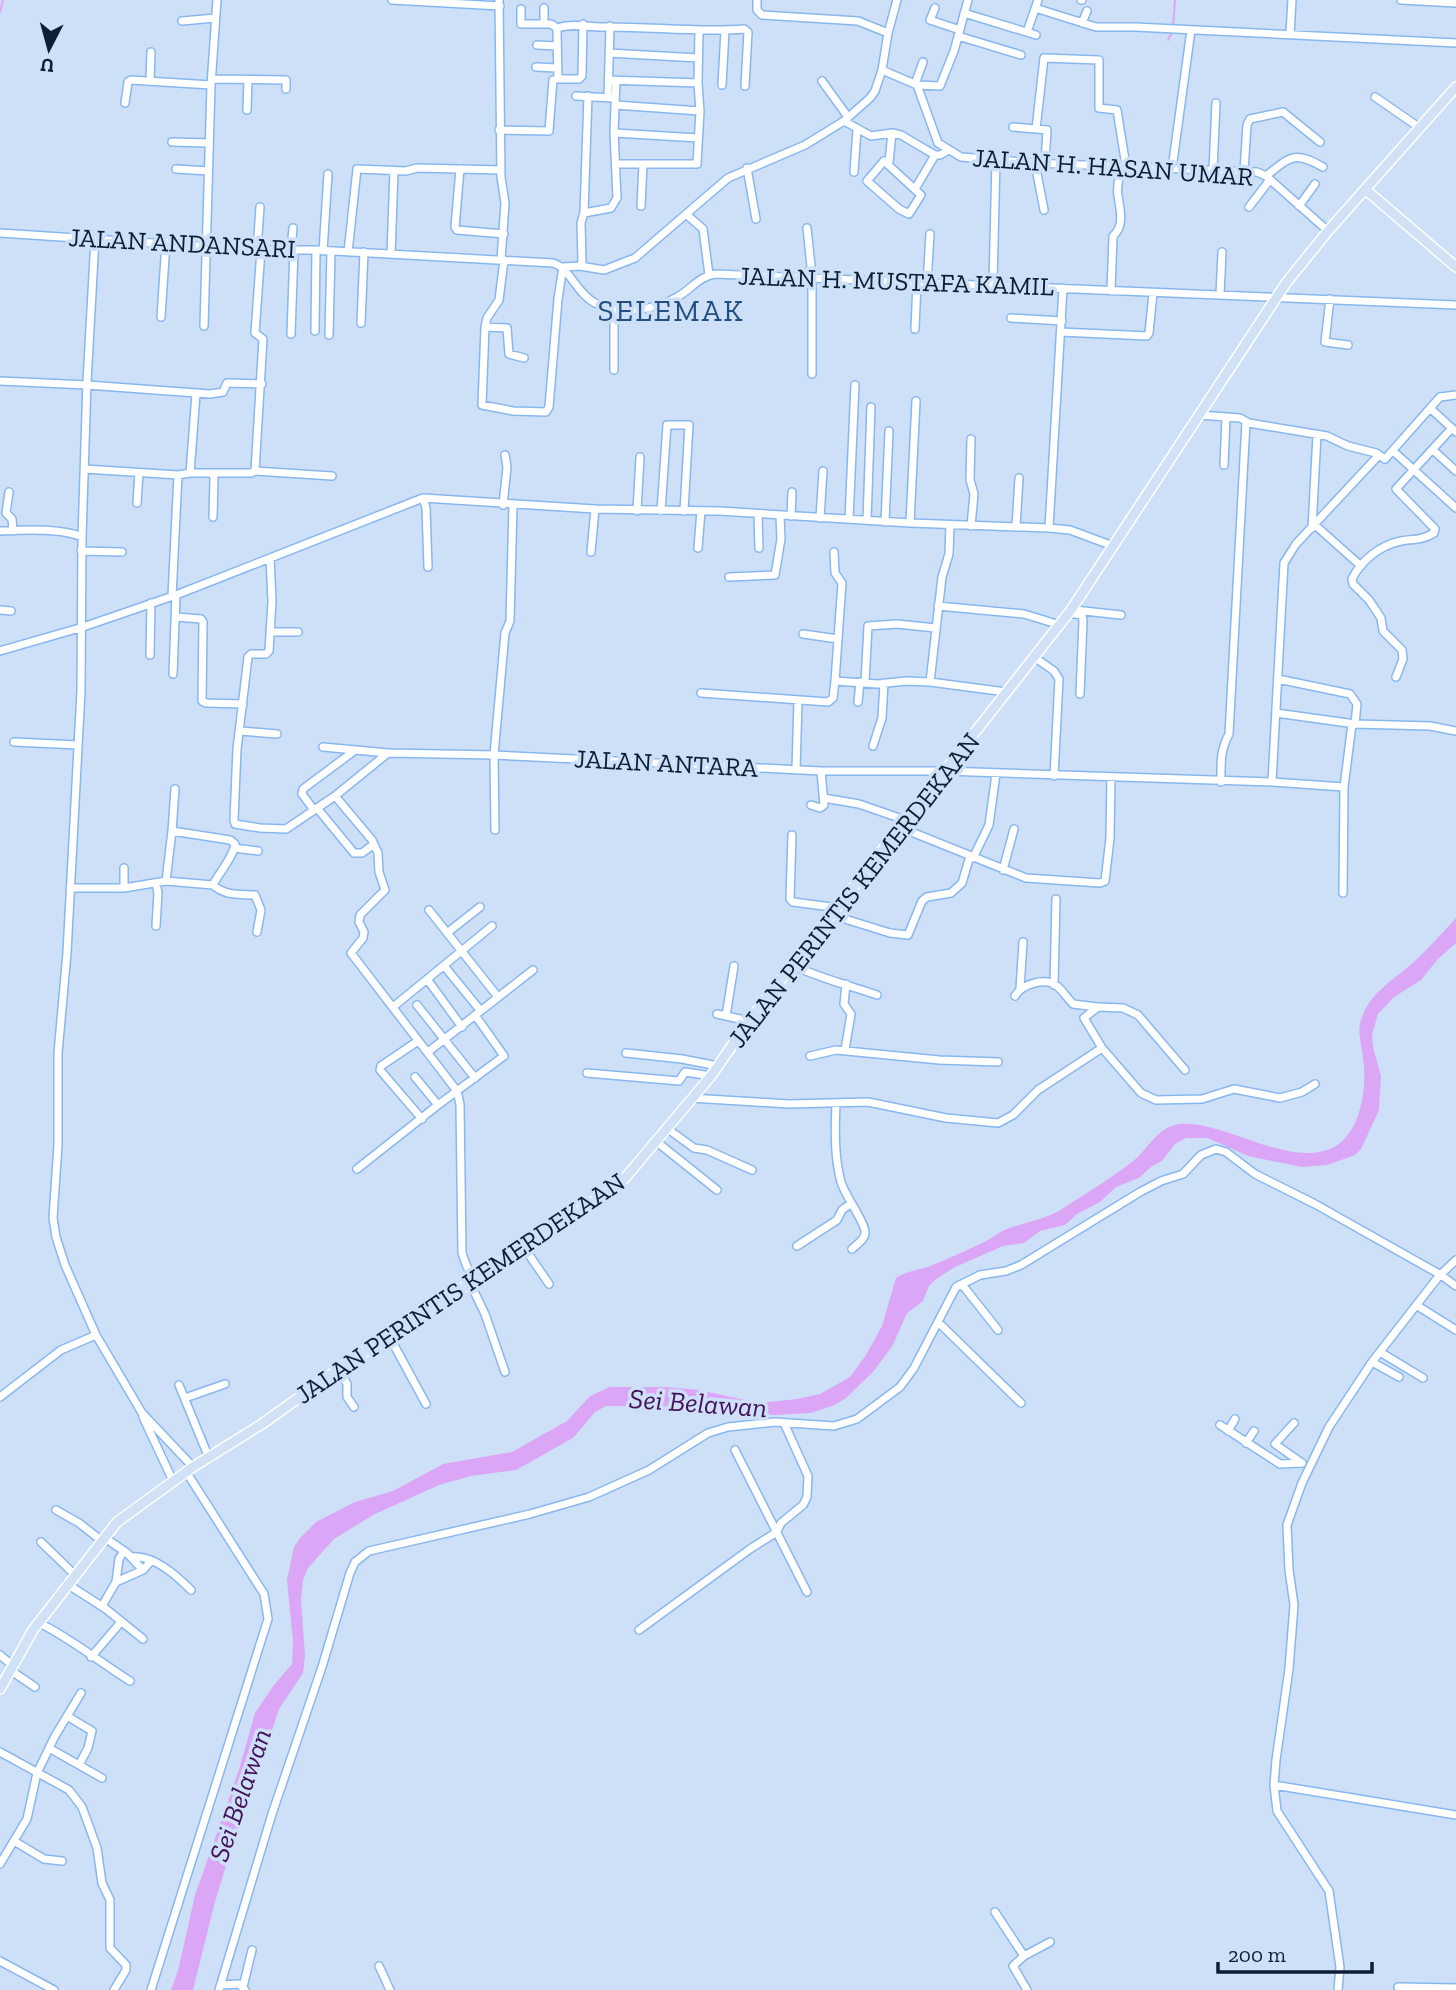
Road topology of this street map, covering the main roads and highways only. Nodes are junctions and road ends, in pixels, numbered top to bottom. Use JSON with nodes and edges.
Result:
{"nodes":[{"id":1,"x":1456,"y":87,"type":"edge"},
{"id":2,"x":1366,"y":190,"type":"junction"},
{"id":3,"x":1456,"y":267,"type":"edge"},
{"id":4,"x":0,"y":1689,"type":"edge"}],
"edges":[{"from":1,"to":2,"type":"main road","name":"JALAN PERINTIS KEMERDEKAAN"},
{"from":2,"to":3,"type":"main road"},
{"from":2,"to":4,"type":"main road","name":"JALAN PERINTIS KEMERDEKAAN"}]}
